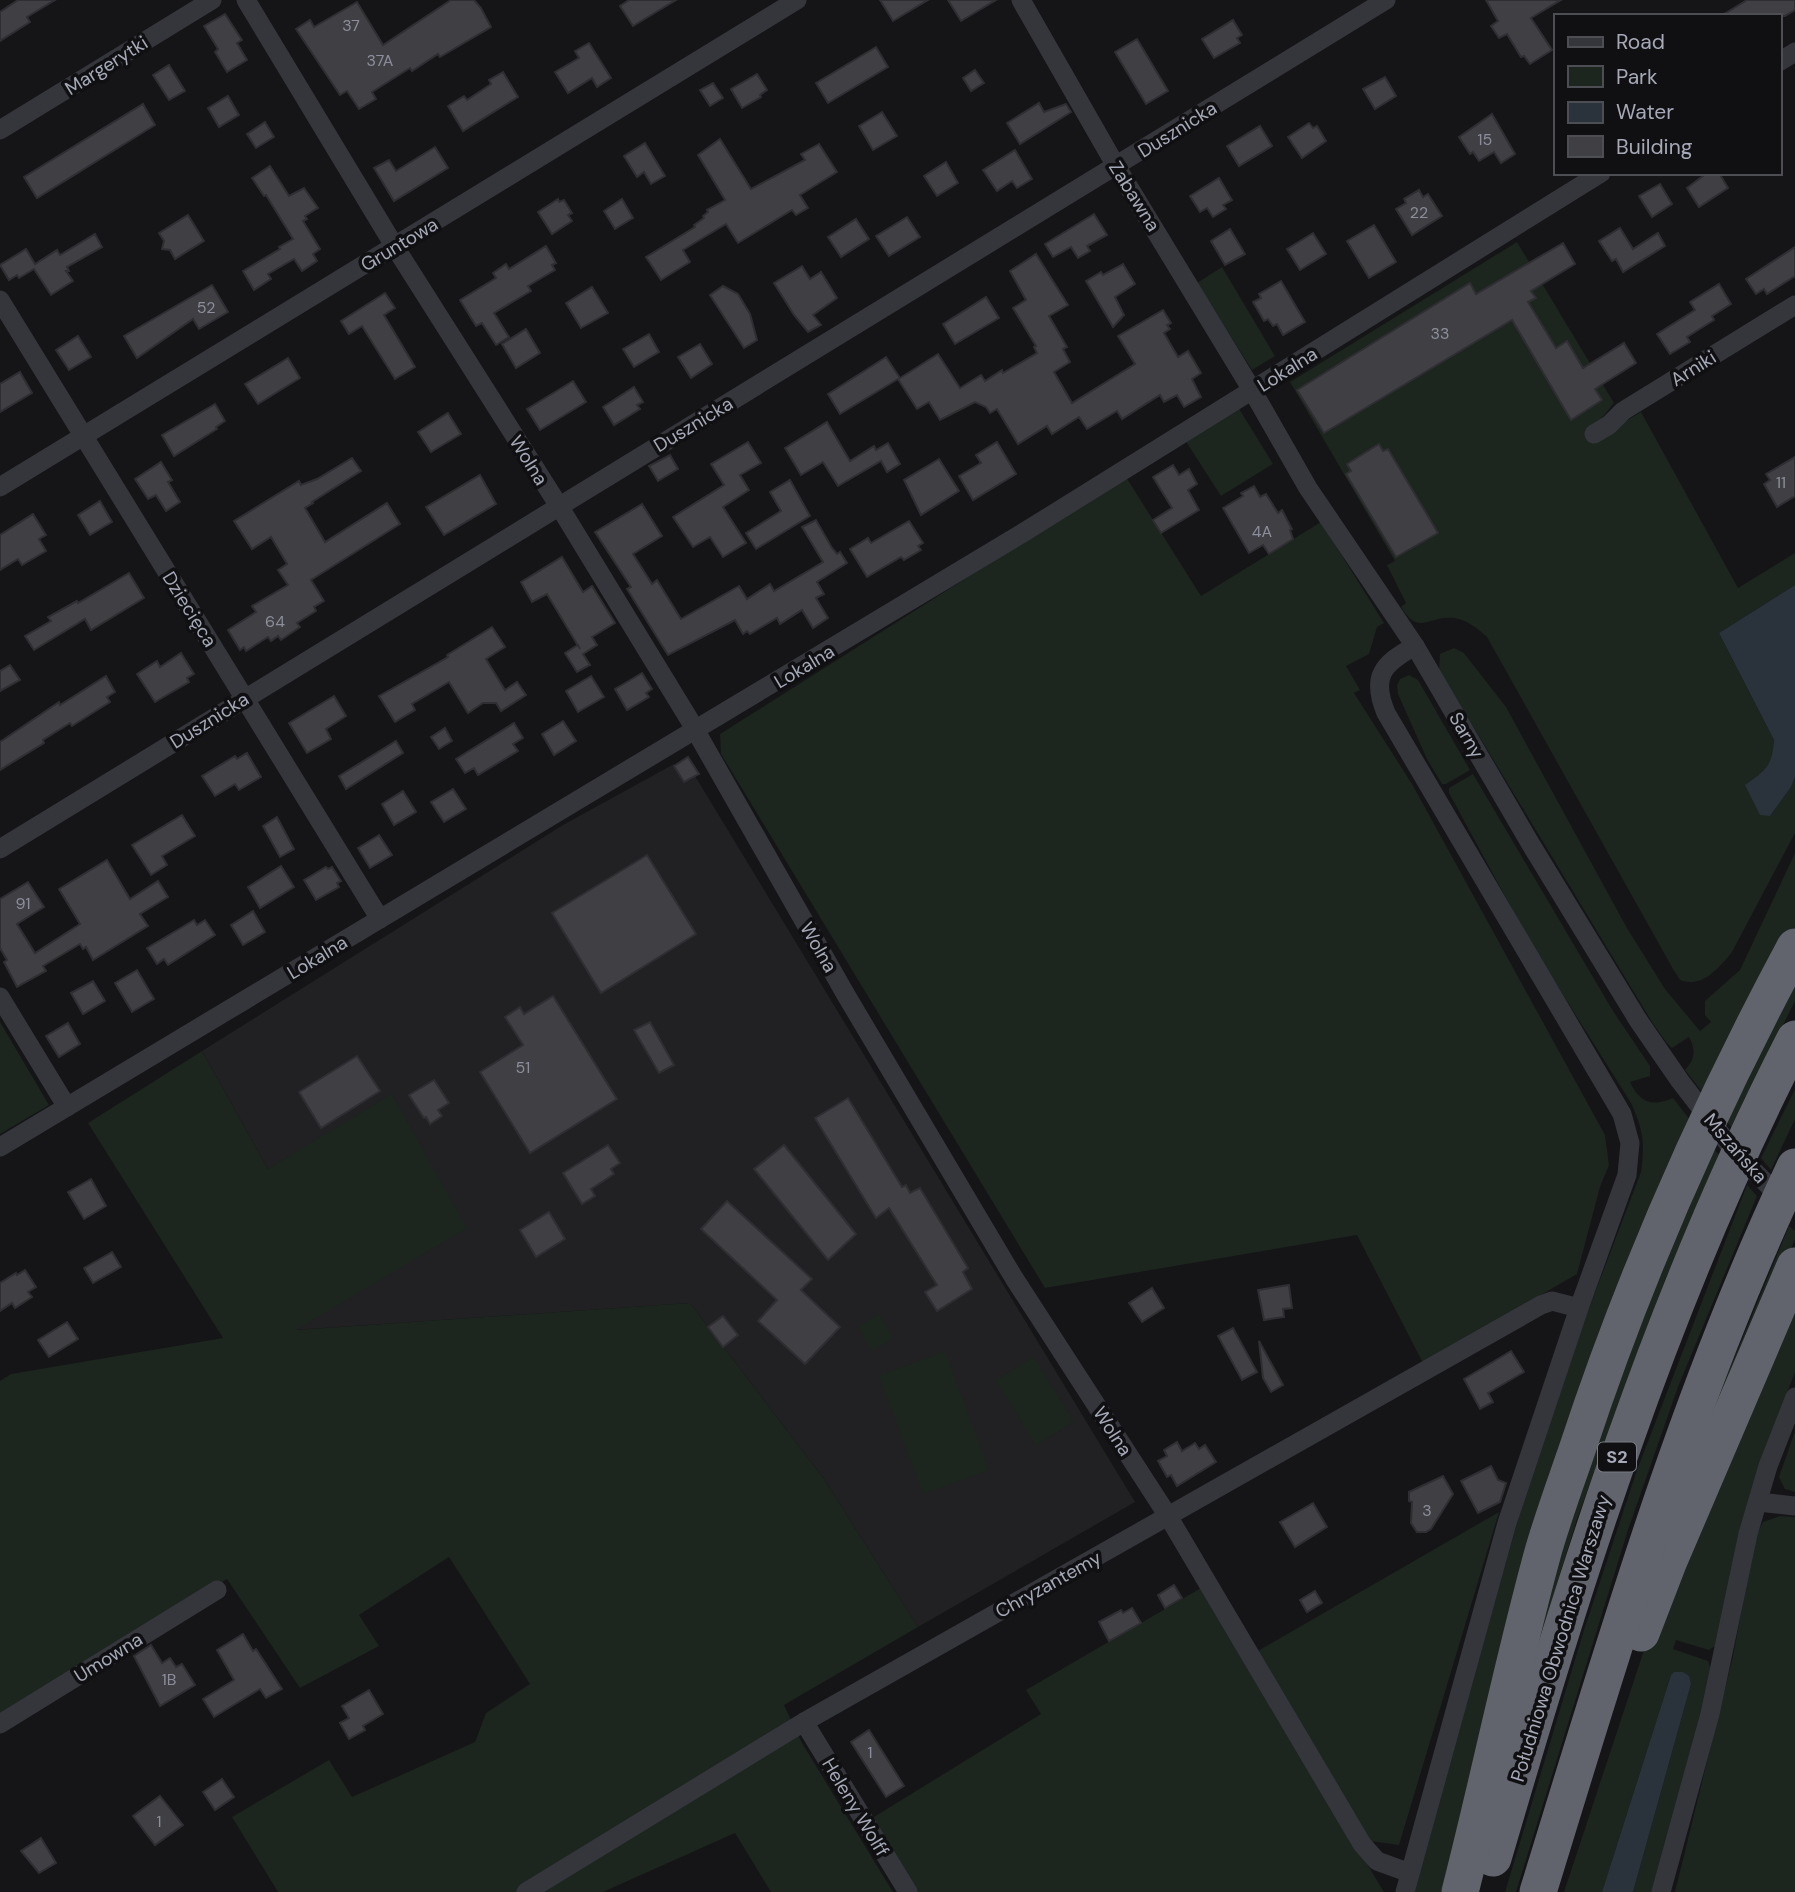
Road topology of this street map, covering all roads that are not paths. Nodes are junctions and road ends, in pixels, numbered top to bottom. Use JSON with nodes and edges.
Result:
{"nodes":[{"id":1,"x":212,"y":0,"type":"edge"},
{"id":2,"x":246,"y":0,"type":"edge"},
{"id":3,"x":797,"y":0,"type":"edge"},
{"id":4,"x":1021,"y":0,"type":"edge"},
{"id":5,"x":1386,"y":0,"type":"edge"},
{"id":6,"x":0,"y":130,"type":"edge"},
{"id":7,"x":1116,"y":166,"type":"junction"},
{"id":8,"x":1598,"y":175,"type":"edge"},
{"id":9,"x":395,"y":247,"type":"junction"},
{"id":10,"x":0,"y":300,"type":"edge"},
{"id":11,"x":1795,"y":305,"type":"edge"},
{"id":12,"x":1252,"y":390,"type":"junction"},
{"id":13,"x":1594,"y":434,"type":"dead end"},
{"id":14,"x":82,"y":436,"type":"junction"},
{"id":15,"x":0,"y":487,"type":"edge"},
{"id":16,"x":559,"y":506,"type":"junction"},
{"id":17,"x":1415,"y":646,"type":"junction"},
{"id":18,"x":245,"y":698,"type":"junction"},
{"id":19,"x":696,"y":731,"type":"junction"},
{"id":20,"x":0,"y":849,"type":"edge"},
{"id":21,"x":380,"y":919,"type":"junction"},
{"id":22,"x":1795,"y":947,"type":"edge"},
{"id":23,"x":0,"y":997,"type":"edge"},
{"id":24,"x":1795,"y":1039,"type":"edge"},
{"id":25,"x":1680,"y":1082,"type":"joint"},
{"id":26,"x":68,"y":1107,"type":"junction"},
{"id":27,"x":0,"y":1147,"type":"edge"},
{"id":28,"x":1795,"y":1167,"type":"edge"},
{"id":29,"x":1795,"y":1212,"type":"edge"},
{"id":30,"x":1795,"y":1266,"type":"edge"},
{"id":31,"x":1579,"y":1308,"type":"junction"},
{"id":32,"x":1795,"y":1397,"type":"edge"},
{"id":33,"x":1759,"y":1502,"type":"junction"},
{"id":34,"x":1795,"y":1506,"type":"edge"},
{"id":35,"x":1168,"y":1516,"type":"junction"},
{"id":36,"x":217,"y":1590,"type":"dead end"},
{"id":37,"x":804,"y":1722,"type":"junction"},
{"id":38,"x":0,"y":1724,"type":"edge"},
{"id":39,"x":1408,"y":1883,"type":"edge"},
{"id":40,"x":526,"y":1892,"type":"edge"},
{"id":41,"x":908,"y":1892,"type":"edge"},
{"id":42,"x":1461,"y":1892,"type":"edge"},
{"id":43,"x":1483,"y":1892,"type":"edge"},
{"id":44,"x":1538,"y":1892,"type":"edge"},
{"id":45,"x":1548,"y":1892,"type":"edge"},
{"id":46,"x":1661,"y":1892,"type":"edge"}],
"edges":[{"from":1,"to":6,"type":"street","name":"Margerytki"},
{"from":2,"to":9,"type":"street","name":"Wolna"},
{"from":3,"to":9,"type":"street","name":"Gruntowa"},
{"from":4,"to":7,"type":"street","name":"Zabawna"},
{"from":5,"to":7,"type":"street","name":"Dusznicka"},
{"from":7,"to":12,"type":"street","name":"Zabawna"},
{"from":7,"to":16,"type":"street","name":"Dusznicka"},
{"from":8,"to":12,"type":"street","name":"Lokalna"},
{"from":9,"to":14,"type":"street","name":"Gruntowa"},
{"from":9,"to":16,"type":"street","name":"Wolna"},
{"from":10,"to":14,"type":"street","name":"Dziecięca"},
{"from":11,"to":13,"type":"street","name":"Arniki"},
{"from":12,"to":17,"type":"street","name":"Sarny"},
{"from":12,"to":19,"type":"street","name":"Lokalna"},
{"from":14,"to":15,"type":"street","name":"Gruntowa"},
{"from":14,"to":18,"type":"street","name":"Dziecięca"},
{"from":16,"to":18,"type":"street","name":"Dusznicka"},
{"from":16,"to":19,"type":"street","name":"Wolna"},
{"from":17,"to":25,"type":"street","name":"Sarny"},
{"from":17,"to":31,"type":"street"},
{"from":18,"to":20,"type":"street","name":"Dusznicka"},
{"from":18,"to":21,"type":"street","name":"Dziecięca"},
{"from":19,"to":21,"type":"street","name":"Lokalna"},
{"from":19,"to":35,"type":"street","name":"Wolna"},
{"from":21,"to":26,"type":"street","name":"Lokalna"},
{"from":22,"to":42,"type":"highway"},
{"from":23,"to":26,"type":"street"},
{"from":24,"to":43,"type":"highway","name":"Południowa Obwodnica Warszawy","number":"S2"},
{"from":25,"to":29,"type":"street","name":"Mszańska"},
{"from":26,"to":27,"type":"street","name":"Lokalna"},
{"from":28,"to":44,"type":"highway"},
{"from":30,"to":45,"type":"highway"},
{"from":31,"to":35,"type":"street","name":"Chryzantemy"},
{"from":31,"to":39,"type":"street"},
{"from":32,"to":33,"type":"street"},
{"from":33,"to":34,"type":"street"},
{"from":33,"to":46,"type":"street"},
{"from":35,"to":37,"type":"street","name":"Chryzantemy"},
{"from":35,"to":39,"type":"street","name":"Wolna"},
{"from":36,"to":38,"type":"street","name":"Umowna"},
{"from":37,"to":40,"type":"street","name":"Chryzantemy"},
{"from":37,"to":41,"type":"street","name":"Heleny Wolff"}]}
